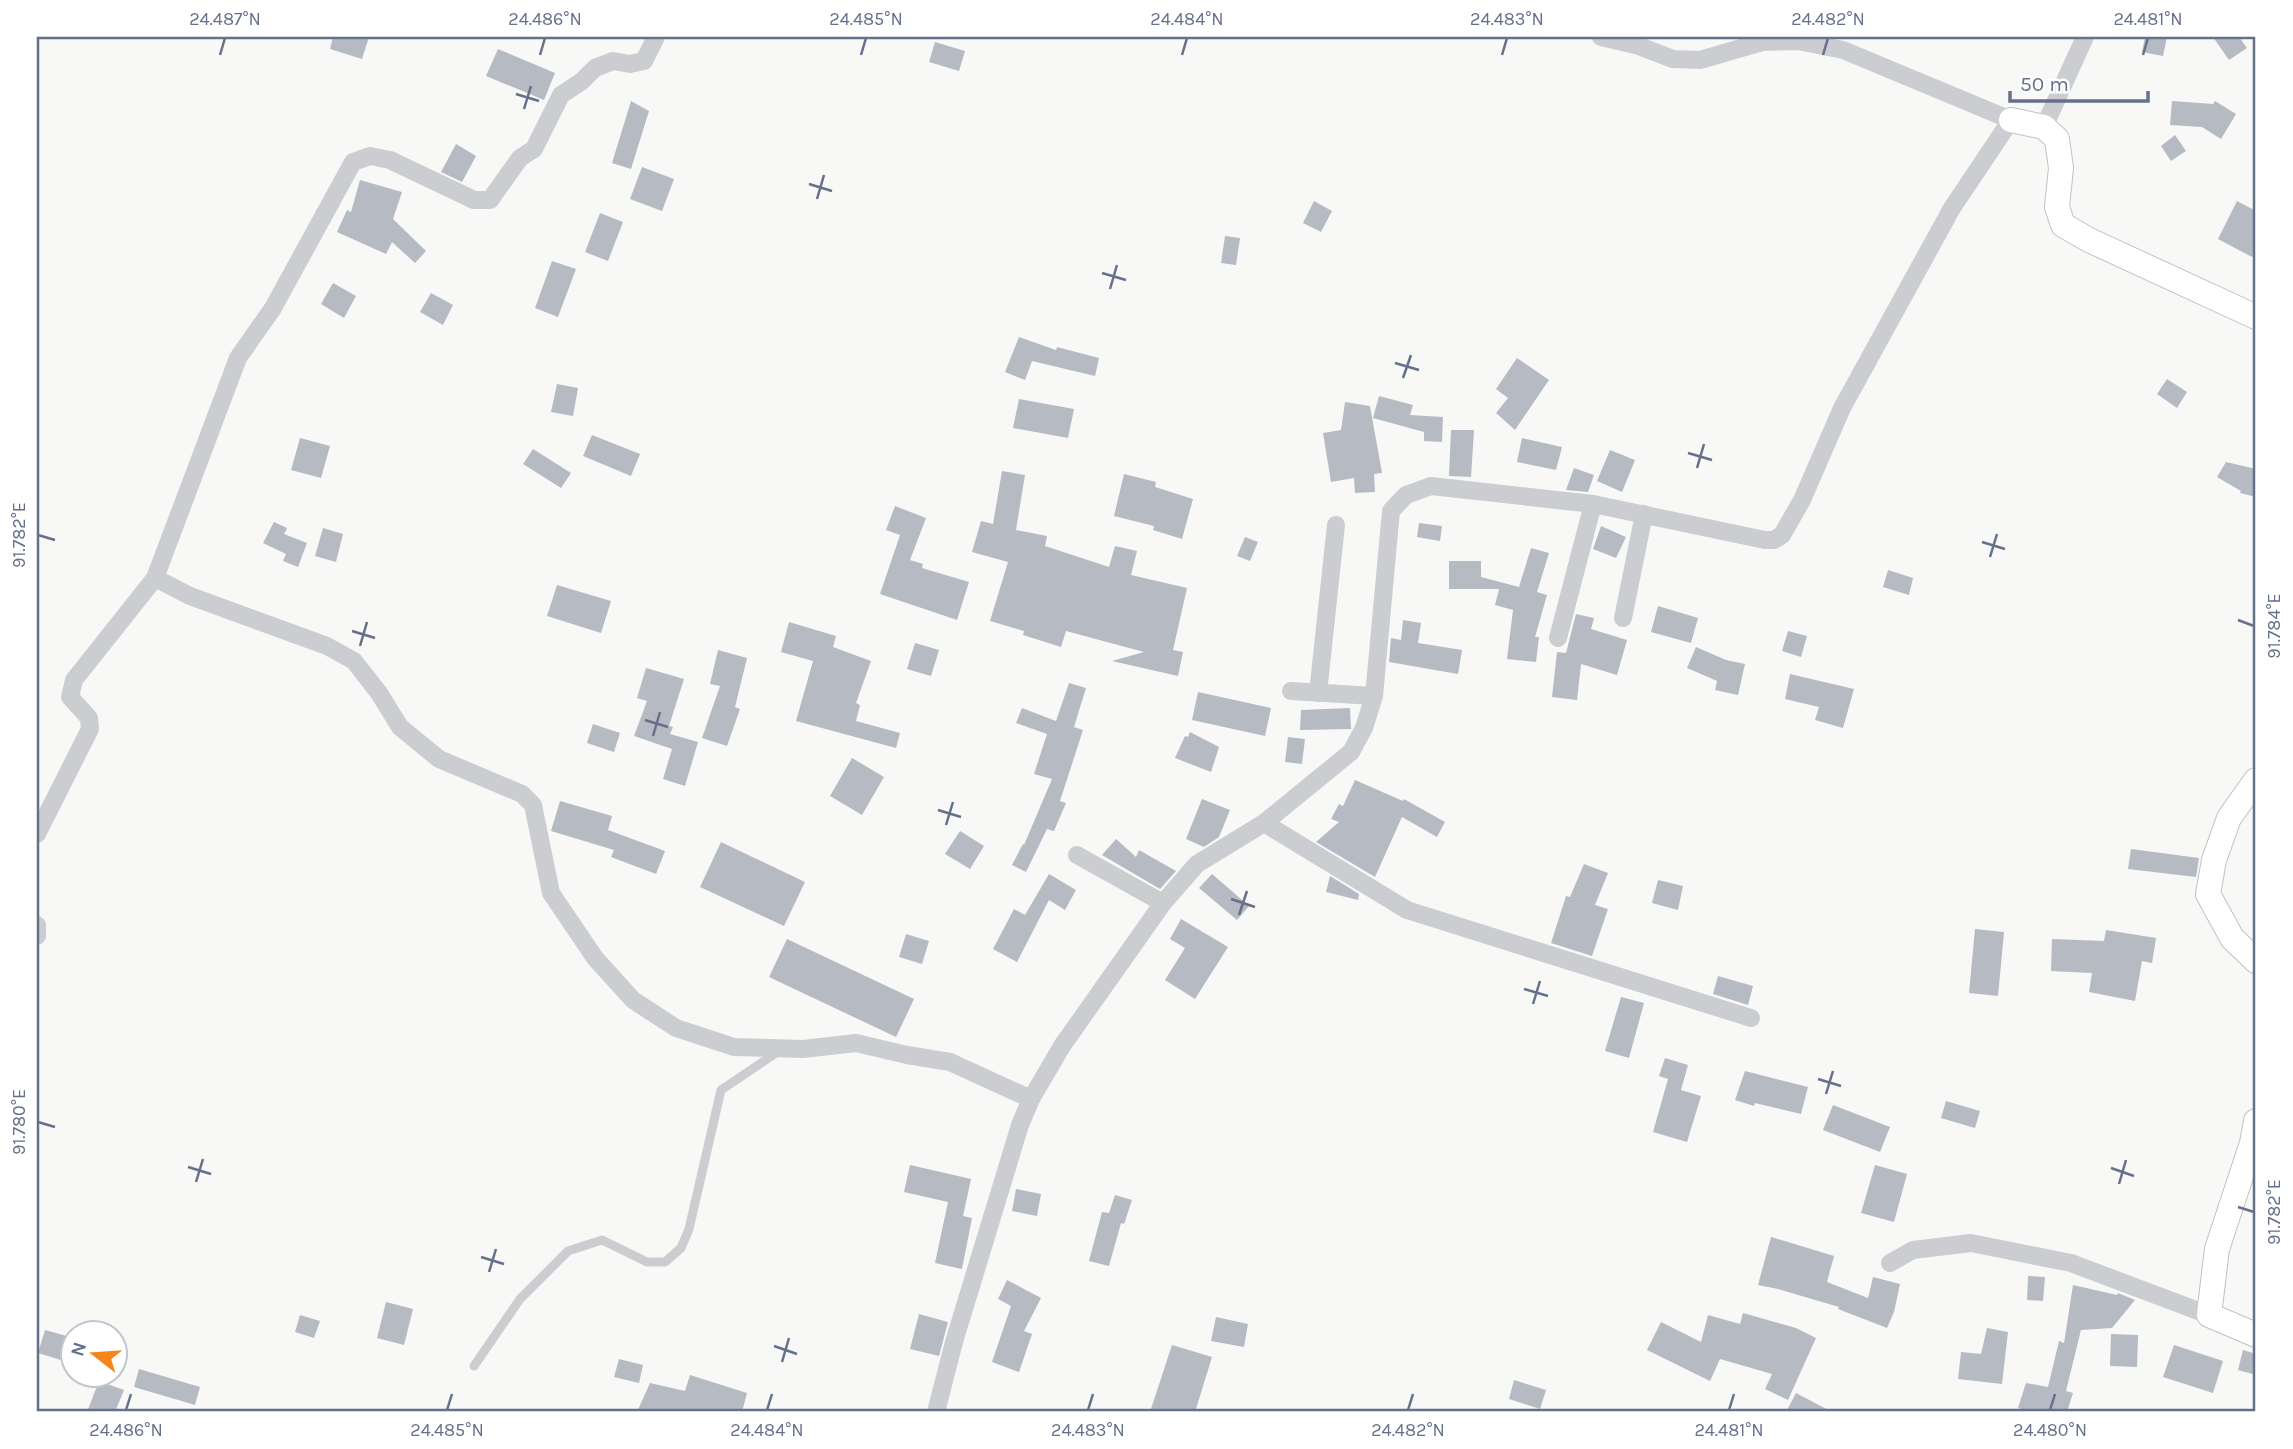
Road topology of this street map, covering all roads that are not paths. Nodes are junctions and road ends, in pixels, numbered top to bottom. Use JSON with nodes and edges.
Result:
{"nodes":[{"id":1,"x":656,"y":37,"type":"edge"},
{"id":2,"x":1601,"y":37,"type":"edge"},
{"id":3,"x":2085,"y":37,"type":"edge"},
{"id":4,"x":2011,"y":120,"type":"junction"},
{"id":5,"x":2044,"y":127,"type":"junction"},
{"id":6,"x":2256,"y":317,"type":"edge"},
{"id":7,"x":1593,"y":504,"type":"junction"},
{"id":8,"x":1644,"y":514,"type":"junction"},
{"id":9,"x":1336,"y":526,"type":"dead end"},
{"id":10,"x":155,"y":578,"type":"junction"},
{"id":11,"x":1623,"y":618,"type":"dead end"},
{"id":12,"x":1558,"y":638,"type":"dead end"},
{"id":13,"x":1290,"y":691,"type":"dead end"},
{"id":14,"x":1318,"y":693,"type":"junction"},
{"id":15,"x":1374,"y":696,"type":"junction"},
{"id":16,"x":2256,"y":780,"type":"edge"},
{"id":17,"x":1264,"y":822,"type":"junction"},
{"id":18,"x":37,"y":835,"type":"edge"},
{"id":19,"x":1077,"y":855,"type":"dead end"},
{"id":20,"x":1164,"y":903,"type":"junction"},
{"id":21,"x":37,"y":925,"type":"edge"},
{"id":22,"x":37,"y":936,"type":"edge"},
{"id":23,"x":2256,"y":961,"type":"edge"},
{"id":24,"x":1751,"y":1018,"type":"dead end"},
{"id":25,"x":783,"y":1048,"type":"junction"},
{"id":26,"x":1031,"y":1099,"type":"junction"},
{"id":27,"x":2256,"y":1121,"type":"edge"},
{"id":28,"x":1890,"y":1263,"type":"dead end"},
{"id":29,"x":2209,"y":1315,"type":"junction"},
{"id":30,"x":2256,"y":1335,"type":"edge"},
{"id":31,"x":474,"y":1366,"type":"dead end"},
{"id":32,"x":936,"y":1412,"type":"edge"}],
"edges":[{"from":1,"to":10,"type":"street"},
{"from":2,"to":4,"type":"street"},
{"from":3,"to":5,"type":"street"},
{"from":4,"to":5,"type":"street"},
{"from":4,"to":8,"type":"street"},
{"from":5,"to":6,"type":"street"},
{"from":7,"to":8,"type":"street"},
{"from":7,"to":12,"type":"street"},
{"from":7,"to":15,"type":"street"},
{"from":8,"to":11,"type":"street"},
{"from":9,"to":14,"type":"street"},
{"from":10,"to":18,"type":"street"},
{"from":10,"to":25,"type":"street"},
{"from":13,"to":14,"type":"street"},
{"from":14,"to":15,"type":"street"},
{"from":15,"to":17,"type":"street"},
{"from":16,"to":23,"type":"street"},
{"from":17,"to":20,"type":"street"},
{"from":17,"to":24,"type":"street"},
{"from":19,"to":20,"type":"street"},
{"from":20,"to":26,"type":"street"},
{"from":21,"to":22,"type":"street"},
{"from":25,"to":26,"type":"street"},
{"from":25,"to":31,"type":"lane"},
{"from":26,"to":32,"type":"street"},
{"from":27,"to":29,"type":"street"},
{"from":28,"to":29,"type":"street"},
{"from":29,"to":30,"type":"street"}]}
